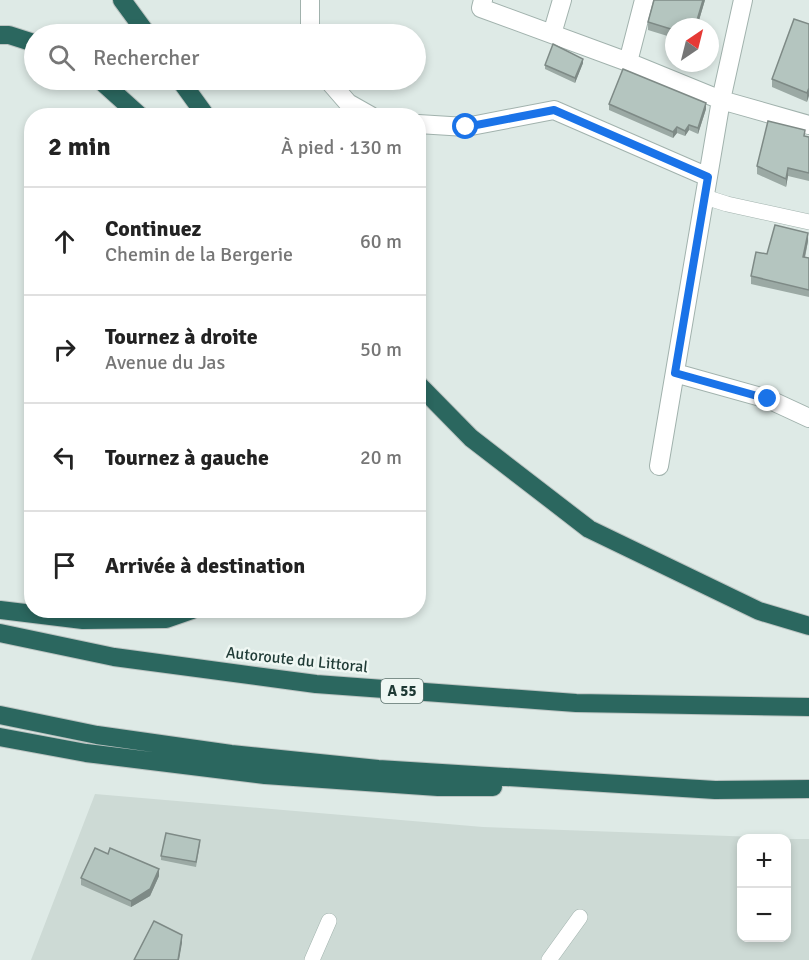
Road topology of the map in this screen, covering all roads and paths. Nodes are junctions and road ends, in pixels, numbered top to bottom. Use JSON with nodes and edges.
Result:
{"nodes":[{"id":1,"x":122,"y":0,"type":"edge"},
{"id":2,"x":310,"y":0,"type":"edge"},
{"id":3,"x":483,"y":0,"type":"edge"},
{"id":4,"x":562,"y":0,"type":"edge"},
{"id":5,"x":645,"y":0,"type":"edge"},
{"id":6,"x":743,"y":0,"type":"edge"},
{"id":7,"x":140,"y":24,"type":"edge"},
{"id":8,"x":310,"y":24,"type":"edge"},
{"id":9,"x":552,"y":34,"type":"junction"},
{"id":10,"x":0,"y":35,"type":"edge"},
{"id":11,"x":24,"y":40,"type":"edge"},
{"id":12,"x":628,"y":62,"type":"junction"},
{"id":13,"x":111,"y":90,"type":"edge"},
{"id":14,"x":188,"y":90,"type":"edge"},
{"id":15,"x":337,"y":90,"type":"edge"},
{"id":16,"x":721,"y":100,"type":"junction"},
{"id":17,"x":131,"y":108,"type":"edge"},
{"id":18,"x":201,"y":108,"type":"edge"},
{"id":19,"x":357,"y":108,"type":"edge"},
{"id":20,"x":426,"y":124,"type":"edge"},
{"id":21,"x":809,"y":125,"type":"edge"},
{"id":22,"x":708,"y":177,"type":"junction"},
{"id":23,"x":705,"y":197,"type":"junction"},
{"id":24,"x":809,"y":222,"type":"edge"},
{"id":25,"x":675,"y":373,"type":"junction"},
{"id":26,"x":426,"y":392,"type":"edge"},
{"id":27,"x":809,"y":418,"type":"edge"},
{"id":28,"x":659,"y":466,"type":"dead end"},
{"id":29,"x":0,"y":610,"type":"edge"},
{"id":30,"x":24,"y":613,"type":"edge"},
{"id":31,"x":67,"y":618,"type":"edge"},
{"id":32,"x":169,"y":618,"type":"edge"},
{"id":33,"x":809,"y":626,"type":"edge"},
{"id":34,"x":0,"y":633,"type":"edge"},
{"id":35,"x":809,"y":707,"type":"edge"},
{"id":36,"x":0,"y":716,"type":"edge"},
{"id":37,"x":0,"y":737,"type":"edge"},
{"id":38,"x":809,"y":789,"type":"edge"},
{"id":39,"x":716,"y":790,"type":"junction"},
{"id":40,"x":580,"y":916,"type":"dead end"},
{"id":41,"x":329,"y":921,"type":"dead end"},
{"id":42,"x":312,"y":960,"type":"edge"},
{"id":43,"x":549,"y":960,"type":"edge"}],
"edges":[{"from":1,"to":7,"type":"highway"},
{"from":2,"to":8,"type":"street"},
{"from":3,"to":9,"type":"street"},
{"from":4,"to":9,"type":"street"},
{"from":5,"to":12,"type":"street"},
{"from":6,"to":16,"type":"street"},
{"from":9,"to":12,"type":"street"},
{"from":10,"to":11,"type":"highway"},
{"from":12,"to":16,"type":"street"},
{"from":13,"to":17,"type":"highway"},
{"from":14,"to":18,"type":"highway"},
{"from":15,"to":19,"type":"street"},
{"from":16,"to":21,"type":"street"},
{"from":16,"to":22,"type":"street"},
{"from":20,"to":22,"type":"street"},
{"from":22,"to":23,"type":"street"},
{"from":23,"to":24,"type":"lane"},
{"from":23,"to":25,"type":"street"},
{"from":25,"to":27,"type":"street"},
{"from":25,"to":28,"type":"street"},
{"from":26,"to":33,"type":"highway"},
{"from":29,"to":30,"type":"highway"},
{"from":31,"to":32,"type":"highway"},
{"from":34,"to":35,"type":"highway","name":"Autoroute du Littoral","number":"A 55"},
{"from":36,"to":39,"type":"highway"},
{"from":37,"to":39,"type":"highway"},
{"from":38,"to":39,"type":"highway"},
{"from":40,"to":43,"type":"lane"},
{"from":41,"to":42,"type":"lane"}]}
